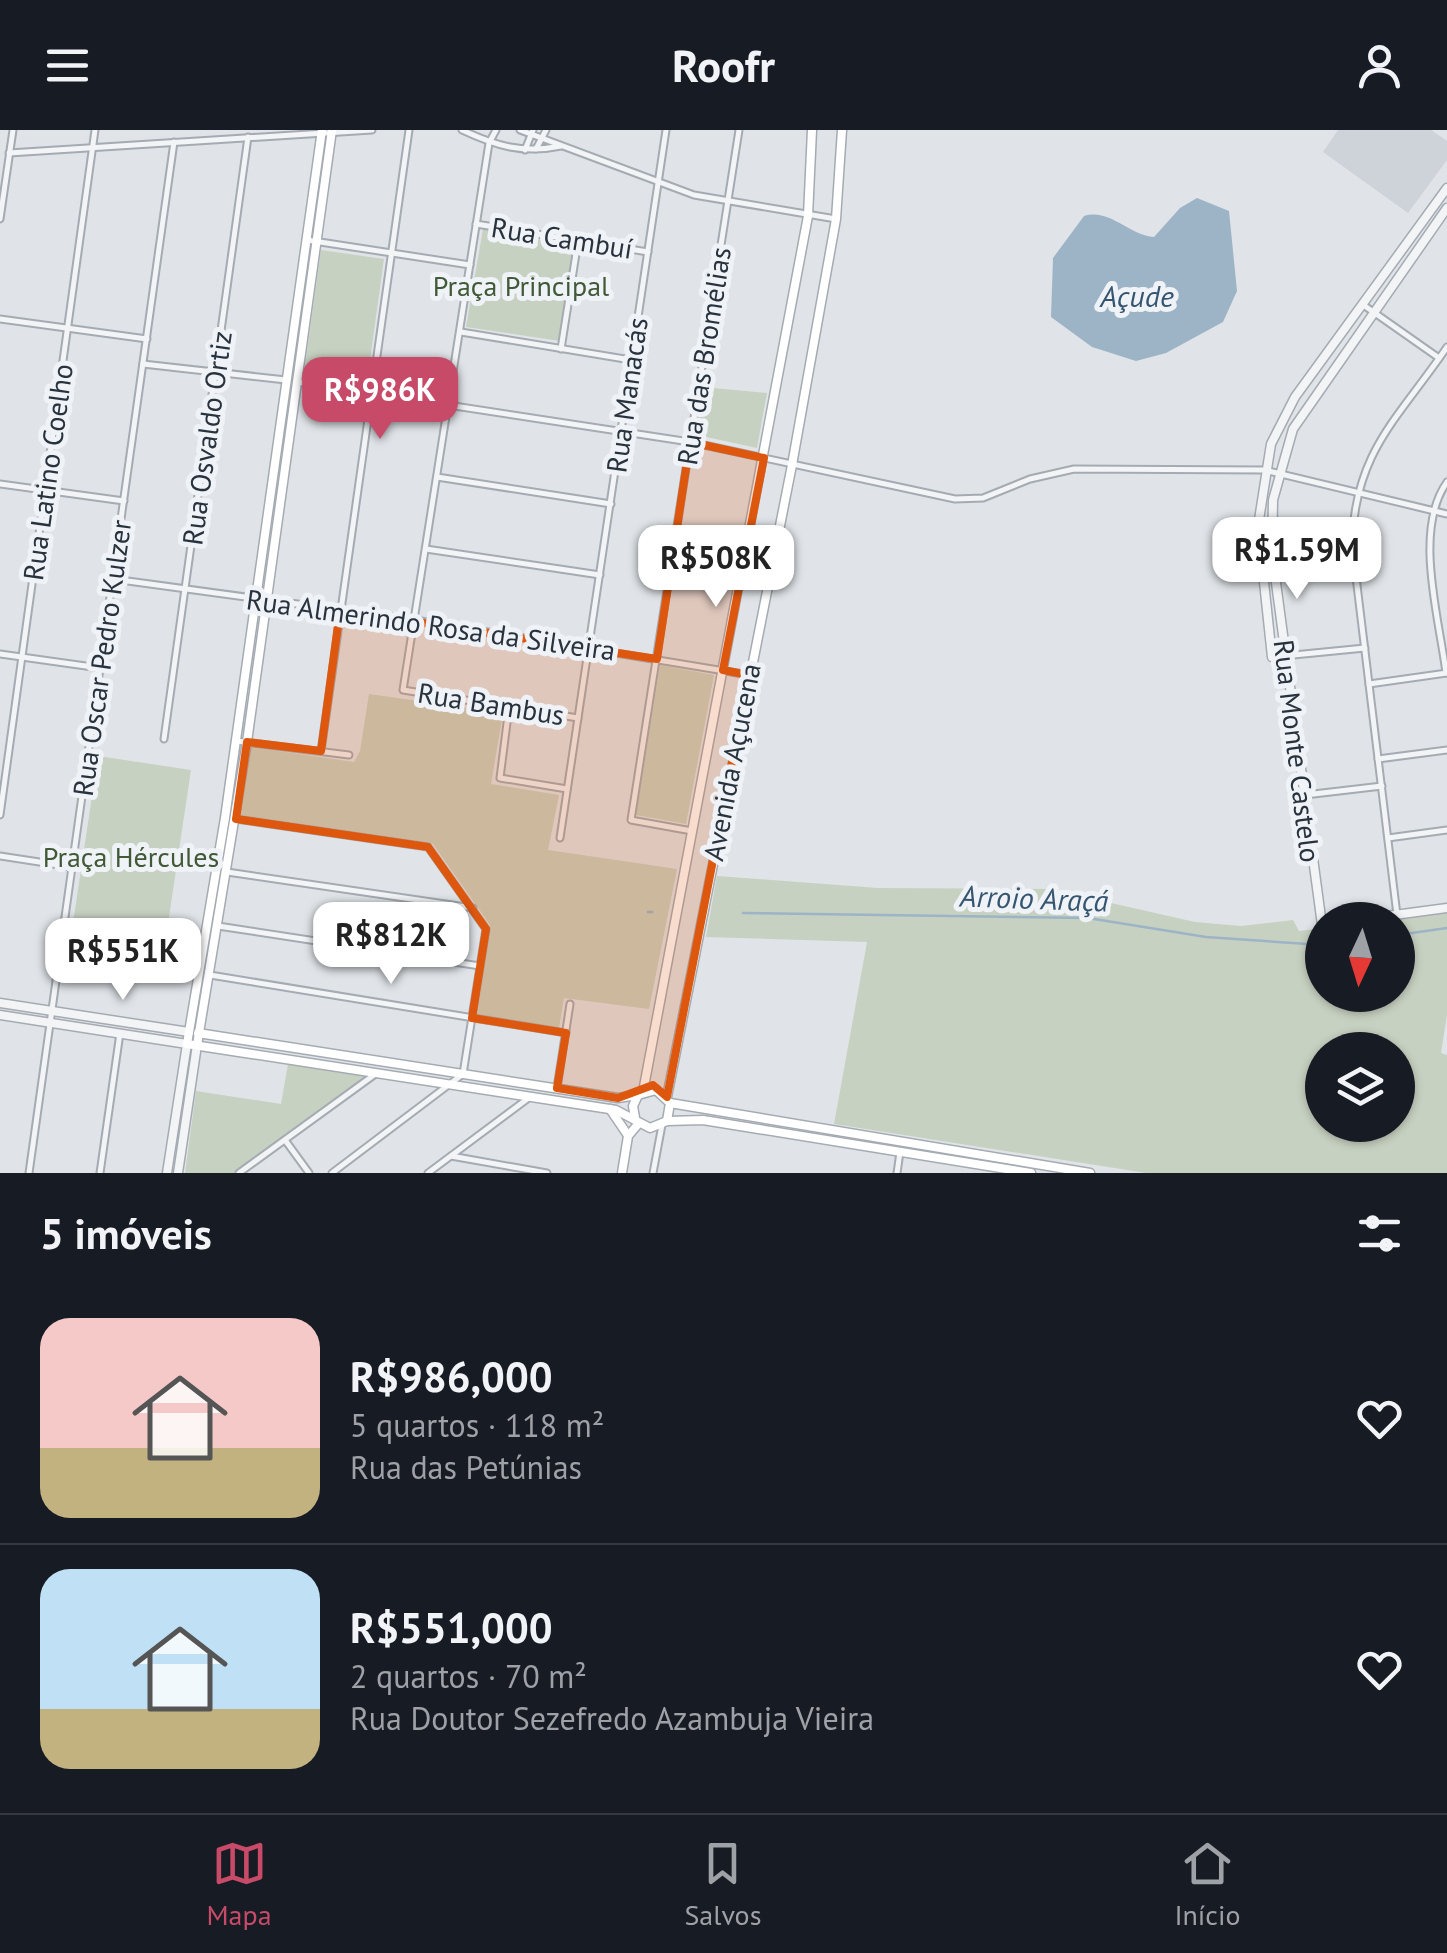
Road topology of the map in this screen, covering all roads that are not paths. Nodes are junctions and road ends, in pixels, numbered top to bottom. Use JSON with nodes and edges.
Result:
{"nodes":[{"id":1,"x":13,"y":130,"type":"edge"},
{"id":2,"x":96,"y":130,"type":"edge"},
{"id":3,"x":372,"y":130,"type":"edge"},
{"id":4,"x":409,"y":130,"type":"edge"},
{"id":5,"x":462,"y":130,"type":"edge"},
{"id":6,"x":496,"y":130,"type":"edge"},
{"id":7,"x":520,"y":130,"type":"edge"},
{"id":8,"x":666,"y":130,"type":"edge"},
{"id":9,"x":739,"y":130,"type":"edge"},
{"id":10,"x":812,"y":130,"type":"edge"},
{"id":11,"x":842,"y":130,"type":"edge"},
{"id":12,"x":326,"y":131,"type":"edge"},
{"id":13,"x":533,"y":132,"type":"edge"},
{"id":14,"x":545,"y":134,"type":"edge"},
{"id":15,"x":248,"y":137,"type":"junction"},
{"id":16,"x":174,"y":142,"type":"junction"},
{"id":17,"x":489,"y":143,"type":"junction"},
{"id":18,"x":564,"y":145,"type":"junction"},
{"id":19,"x":93,"y":148,"type":"junction"},
{"id":20,"x":524,"y":151,"type":"junction"},
{"id":21,"x":534,"y":152,"type":"junction"},
{"id":22,"x":9,"y":153,"type":"junction"},
{"id":23,"x":659,"y":183,"type":"junction"},
{"id":24,"x":1447,"y":188,"type":"edge"},
{"id":25,"x":728,"y":201,"type":"junction"},
{"id":26,"x":1447,"y":208,"type":"edge"},
{"id":27,"x":808,"y":216,"type":"junction"},
{"id":28,"x":0,"y":219,"type":"edge"},
{"id":29,"x":836,"y":219,"type":"junction"},
{"id":30,"x":476,"y":224,"type":"junction"},
{"id":31,"x":578,"y":240,"type":"junction"},
{"id":32,"x":312,"y":241,"type":"junction"},
{"id":33,"x":648,"y":252,"type":"junction"},
{"id":34,"x":391,"y":253,"type":"junction"},
{"id":35,"x":470,"y":265,"type":"junction"},
{"id":36,"x":1362,"y":304,"type":"junction"},
{"id":37,"x":1372,"y":311,"type":"junction"},
{"id":38,"x":0,"y":319,"type":"edge"},
{"id":39,"x":68,"y":328,"type":"junction"},
{"id":40,"x":460,"y":332,"type":"junction"},
{"id":41,"x":147,"y":338,"type":"junction"},
{"id":42,"x":1447,"y":347,"type":"edge"},
{"id":43,"x":561,"y":349,"type":"junction"},
{"id":44,"x":1439,"y":358,"type":"junction"},
{"id":45,"x":631,"y":360,"type":"junction"},
{"id":46,"x":143,"y":364,"type":"junction"},
{"id":47,"x":216,"y":372,"type":"junction"},
{"id":48,"x":292,"y":381,"type":"junction"},
{"id":49,"x":369,"y":393,"type":"junction"},
{"id":50,"x":448,"y":405,"type":"junction"},
{"id":51,"x":621,"y":431,"type":"junction"},
{"id":52,"x":690,"y":442,"type":"junction"},
{"id":53,"x":764,"y":458,"type":"junction"},
{"id":54,"x":792,"y":466,"type":"junction"},
{"id":55,"x":1264,"y":470,"type":"junction"},
{"id":56,"x":1278,"y":473,"type":"junction"},
{"id":57,"x":436,"y":477,"type":"junction"},
{"id":58,"x":1447,"y":482,"type":"edge"},
{"id":59,"x":0,"y":484,"type":"edge"},
{"id":60,"x":45,"y":490,"type":"junction"},
{"id":61,"x":1356,"y":492,"type":"junction"},
{"id":62,"x":124,"y":501,"type":"junction"},
{"id":63,"x":611,"y":504,"type":"junction"},
{"id":64,"x":1432,"y":510,"type":"junction"},
{"id":65,"x":1447,"y":514,"type":"edge"},
{"id":66,"x":426,"y":549,"type":"junction"},
{"id":67,"x":600,"y":575,"type":"junction"},
{"id":68,"x":113,"y":579,"type":"junction"},
{"id":69,"x":186,"y":588,"type":"junction"},
{"id":70,"x":256,"y":599,"type":"junction"},
{"id":71,"x":267,"y":600,"type":"junction"},
{"id":72,"x":340,"y":610,"type":"junction"},
{"id":73,"x":415,"y":620,"type":"junction"},
{"id":74,"x":588,"y":648,"type":"junction"},
{"id":75,"x":1365,"y":648,"type":"junction"},
{"id":76,"x":0,"y":654,"type":"edge"},
{"id":77,"x":1285,"y":656,"type":"junction"},
{"id":78,"x":22,"y":657,"type":"junction"},
{"id":79,"x":1272,"y":657,"type":"joint"},
{"id":80,"x":658,"y":658,"type":"junction"},
{"id":81,"x":100,"y":668,"type":"junction"},
{"id":82,"x":723,"y":670,"type":"junction"},
{"id":83,"x":1446,"y":673,"type":"edge"},
{"id":84,"x":749,"y":675,"type":"junction"},
{"id":85,"x":1369,"y":684,"type":"junction"},
{"id":86,"x":509,"y":707,"type":"junction"},
{"id":87,"x":578,"y":718,"type":"junction"},
{"id":88,"x":164,"y":739,"type":"dead end"},
{"id":89,"x":236,"y":741,"type":"junction"},
{"id":90,"x":247,"y":742,"type":"junction"},
{"id":91,"x":1447,"y":750,"type":"edge"},
{"id":92,"x":322,"y":751,"type":"junction"},
{"id":93,"x":350,"y":755,"type":"dead end"},
{"id":94,"x":1378,"y":759,"type":"junction"},
{"id":95,"x":1382,"y":786,"type":"junction"},
{"id":96,"x":568,"y":789,"type":"junction"},
{"id":97,"x":1302,"y":796,"type":"junction"},
{"id":98,"x":0,"y":815,"type":"edge"},
{"id":99,"x":236,"y":819,"type":"junction"},
{"id":100,"x":1447,"y":830,"type":"edge"},
{"id":101,"x":692,"y":831,"type":"junction"},
{"id":102,"x":560,"y":838,"type":"dead end"},
{"id":103,"x":1388,"y":838,"type":"junction"},
{"id":104,"x":0,"y":856,"type":"edge"},
{"id":105,"x":72,"y":867,"type":"junction"},
{"id":106,"x":216,"y":871,"type":"junction"},
{"id":107,"x":228,"y":872,"type":"junction"},
{"id":108,"x":1318,"y":902,"type":"edge"},
{"id":109,"x":1396,"y":902,"type":"edge"},
{"id":110,"x":1447,"y":908,"type":"edge"},
{"id":111,"x":476,"y":909,"type":"junction"},
{"id":112,"x":1415,"y":913,"type":"edge"},
{"id":113,"x":218,"y":926,"type":"junction"},
{"id":114,"x":480,"y":966,"type":"junction"},
{"id":115,"x":210,"y":975,"type":"junction"},
{"id":116,"x":0,"y":1003,"type":"edge"},
{"id":117,"x":570,"y":1004,"type":"dead end"},
{"id":118,"x":52,"y":1011,"type":"junction"},
{"id":119,"x":0,"y":1015,"type":"edge"},
{"id":120,"x":472,"y":1018,"type":"junction"},
{"id":121,"x":50,"y":1022,"type":"junction"},
{"id":122,"x":194,"y":1032,"type":"junction"},
{"id":123,"x":120,"y":1033,"type":"junction"},
{"id":124,"x":566,"y":1033,"type":"junction"},
{"id":125,"x":272,"y":1044,"type":"junction"},
{"id":126,"x":192,"y":1045,"type":"junction"},
{"id":127,"x":270,"y":1056,"type":"junction"},
{"id":128,"x":377,"y":1073,"type":"junction"},
{"id":129,"x":464,"y":1074,"type":"junction"},
{"id":130,"x":180,"y":1083,"type":"junction"},
{"id":131,"x":191,"y":1084,"type":"junction"},
{"id":132,"x":451,"y":1084,"type":"junction"},
{"id":133,"x":557,"y":1088,"type":"junction"},
{"id":134,"x":641,"y":1094,"type":"junction"},
{"id":135,"x":530,"y":1097,"type":"junction"},
{"id":136,"x":668,"y":1100,"type":"junction"},
{"id":137,"x":610,"y":1109,"type":"junction"},
{"id":138,"x":636,"y":1120,"type":"junction"},
{"id":139,"x":664,"y":1123,"type":"junction"},
{"id":140,"x":628,"y":1136,"type":"junction"},
{"id":141,"x":285,"y":1140,"type":"junction"},
{"id":142,"x":900,"y":1152,"type":"junction"},
{"id":143,"x":451,"y":1156,"type":"junction"},
{"id":144,"x":526,"y":1171,"type":"edge"},
{"id":145,"x":1012,"y":1171,"type":"edge"},
{"id":146,"x":29,"y":1173,"type":"edge"},
{"id":147,"x":100,"y":1173,"type":"edge"},
{"id":148,"x":167,"y":1173,"type":"edge"},
{"id":149,"x":178,"y":1173,"type":"edge"},
{"id":150,"x":240,"y":1173,"type":"edge"},
{"id":151,"x":308,"y":1173,"type":"edge"},
{"id":152,"x":332,"y":1173,"type":"edge"},
{"id":153,"x":428,"y":1173,"type":"edge"},
{"id":154,"x":547,"y":1173,"type":"edge"},
{"id":155,"x":622,"y":1173,"type":"edge"},
{"id":156,"x":653,"y":1173,"type":"edge"},
{"id":157,"x":898,"y":1173,"type":"edge"},
{"id":158,"x":1032,"y":1173,"type":"edge"},
{"id":159,"x":1090,"y":1173,"type":"edge"}],
"edges":[{"from":1,"to":22,"type":"street"},
{"from":2,"to":19,"type":"street","name":"Rua Latino Coelho"},
{"from":3,"to":12,"type":"street"},
{"from":4,"to":34,"type":"street"},
{"from":5,"to":17,"type":"street"},
{"from":6,"to":17,"type":"street"},
{"from":7,"to":13,"type":"street"},
{"from":8,"to":23,"type":"street","name":"Rua Manacás"},
{"from":9,"to":25,"type":"street","name":"Rua das Bromélias"},
{"from":10,"to":27,"type":"main road","name":"Avenida Açucena"},
{"from":11,"to":29,"type":"main road","name":"Avenida Açucena"},
{"from":12,"to":15,"type":"street"},
{"from":12,"to":32,"type":"main road"},
{"from":13,"to":14,"type":"street"},
{"from":13,"to":20,"type":"street"},
{"from":14,"to":18,"type":"street"},
{"from":14,"to":21,"type":"street"},
{"from":15,"to":16,"type":"street"},
{"from":15,"to":47,"type":"street","name":"Rua Osvaldo Ortiz"},
{"from":16,"to":19,"type":"street"},
{"from":16,"to":41,"type":"street","name":"Rua Oscar Pedro Kulzer"},
{"from":17,"to":20,"type":"street"},
{"from":17,"to":30,"type":"street"},
{"from":18,"to":21,"type":"street"},
{"from":18,"to":23,"type":"street"},
{"from":19,"to":22,"type":"street"},
{"from":19,"to":39,"type":"street","name":"Rua Latino Coelho"},
{"from":20,"to":21,"type":"street"},
{"from":22,"to":28,"type":"street"},
{"from":23,"to":25,"type":"street"},
{"from":23,"to":33,"type":"street","name":"Rua Manacás"},
{"from":24,"to":36,"type":"street","name":"Rua Monte Castelo"},
{"from":25,"to":27,"type":"street"},
{"from":25,"to":52,"type":"street","name":"Rua das Bromélias"},
{"from":26,"to":37,"type":"street","name":"Rua Monte Castelo"},
{"from":27,"to":29,"type":"street"},
{"from":27,"to":53,"type":"main road","name":"Avenida Açucena"},
{"from":29,"to":54,"type":"main road","name":"Avenida Açucena"},
{"from":30,"to":31,"type":"street","name":"Rua Cambuí"},
{"from":30,"to":35,"type":"street"},
{"from":31,"to":33,"type":"street","name":"Rua Cambuí"},
{"from":31,"to":43,"type":"street"},
{"from":32,"to":34,"type":"street"},
{"from":32,"to":48,"type":"main road"},
{"from":33,"to":45,"type":"street","name":"Rua Manacás"},
{"from":34,"to":35,"type":"street"},
{"from":34,"to":49,"type":"street"},
{"from":35,"to":40,"type":"street"},
{"from":36,"to":37,"type":"street"},
{"from":36,"to":55,"type":"street","name":"Rua Monte Castelo"},
{"from":37,"to":44,"type":"street"},
{"from":37,"to":56,"type":"street","name":"Rua Monte Castelo"},
{"from":38,"to":39,"type":"street"},
{"from":39,"to":41,"type":"street"},
{"from":39,"to":60,"type":"street","name":"Rua Latino Coelho"},
{"from":40,"to":43,"type":"street"},
{"from":40,"to":50,"type":"street"},
{"from":41,"to":46,"type":"street","name":"Rua Oscar Pedro Kulzer"},
{"from":42,"to":44,"type":"street"},
{"from":43,"to":45,"type":"street"},
{"from":44,"to":61,"type":"street"},
{"from":45,"to":51,"type":"street","name":"Rua Manacás"},
{"from":46,"to":47,"type":"street"},
{"from":46,"to":62,"type":"street","name":"Rua Oscar Pedro Kulzer"},
{"from":47,"to":48,"type":"street"},
{"from":47,"to":69,"type":"street","name":"Rua Osvaldo Ortiz"},
{"from":48,"to":49,"type":"street"},
{"from":48,"to":70,"type":"main road"},
{"from":48,"to":71,"type":"main road"},
{"from":49,"to":50,"type":"street"},
{"from":49,"to":72,"type":"street"},
{"from":50,"to":51,"type":"street"},
{"from":50,"to":57,"type":"street"},
{"from":51,"to":52,"type":"street"},
{"from":51,"to":63,"type":"street","name":"Rua Manacás"},
{"from":52,"to":53,"type":"street"},
{"from":52,"to":80,"type":"street","name":"Rua das Bromélias"},
{"from":53,"to":54,"type":"street"},
{"from":53,"to":82,"type":"main road","name":"Avenida Açucena"},
{"from":54,"to":55,"type":"street"},
{"from":54,"to":84,"type":"main road","name":"Avenida Açucena"},
{"from":55,"to":56,"type":"street"},
{"from":55,"to":79,"type":"street","name":"Rua Monte Castelo"},
{"from":56,"to":61,"type":"street"},
{"from":56,"to":77,"type":"street","name":"Rua Monte Castelo"},
{"from":57,"to":63,"type":"street"},
{"from":57,"to":66,"type":"street"},
{"from":58,"to":64,"type":"street"},
{"from":59,"to":60,"type":"street"},
{"from":60,"to":62,"type":"street"},
{"from":60,"to":78,"type":"street","name":"Rua Latino Coelho"},
{"from":61,"to":64,"type":"street"},
{"from":61,"to":75,"type":"street"},
{"from":62,"to":68,"type":"street","name":"Rua Oscar Pedro Kulzer"},
{"from":63,"to":67,"type":"street","name":"Rua Manacás"},
{"from":64,"to":65,"type":"street"},
{"from":64,"to":83,"type":"street"},
{"from":66,"to":67,"type":"street"},
{"from":66,"to":73,"type":"street"},
{"from":67,"to":74,"type":"street","name":"Rua Manacás"},
{"from":68,"to":69,"type":"street","name":"Rua Almerindo Rosa da Silveira"},
{"from":68,"to":81,"type":"street","name":"Rua Oscar Pedro Kulzer"},
{"from":69,"to":70,"type":"street","name":"Rua Almerindo Rosa da Silveira"},
{"from":69,"to":88,"type":"street","name":"Rua Osvaldo Ortiz"},
{"from":70,"to":71,"type":"street","name":"Rua Almerindo Rosa da Silveira"},
{"from":70,"to":89,"type":"main road"},
{"from":71,"to":72,"type":"street","name":"Rua Almerindo Rosa da Silveira"},
{"from":71,"to":90,"type":"main road"},
{"from":72,"to":73,"type":"street","name":"Rua Almerindo Rosa da Silveira"},
{"from":72,"to":92,"type":"street"},
{"from":73,"to":74,"type":"street","name":"Rua Almerindo Rosa da Silveira"},
{"from":73,"to":86,"type":"street","name":"Rua Bambus"},
{"from":74,"to":80,"type":"street","name":"Rua Almerindo Rosa da Silveira"},
{"from":74,"to":87,"type":"street","name":"Rua Manacás"},
{"from":75,"to":77,"type":"street"},
{"from":75,"to":85,"type":"street"},
{"from":76,"to":78,"type":"street"},
{"from":77,"to":79,"type":"street"},
{"from":77,"to":97,"type":"street","name":"Rua Monte Castelo"},
{"from":78,"to":81,"type":"street"},
{"from":78,"to":98,"type":"street","name":"Rua Latino Coelho"},
{"from":80,"to":82,"type":"street","name":"Rua Almerindo Rosa da Silveira"},
{"from":80,"to":101,"type":"street","name":"Rua das Bromélias"},
{"from":81,"to":105,"type":"street","name":"Rua Oscar Pedro Kulzer"},
{"from":82,"to":84,"type":"street","name":"Rua Almerindo Rosa da Silveira"},
{"from":82,"to":101,"type":"main road","name":"Avenida Açucena"},
{"from":83,"to":85,"type":"street"},
{"from":84,"to":136,"type":"main road","name":"Avenida Açucena"},
{"from":85,"to":94,"type":"street"},
{"from":86,"to":87,"type":"street","name":"Rua Bambus"},
{"from":86,"to":96,"type":"street"},
{"from":87,"to":96,"type":"street","name":"Rua Manacás"},
{"from":89,"to":90,"type":"street"},
{"from":89,"to":106,"type":"main road"},
{"from":90,"to":92,"type":"street"},
{"from":90,"to":99,"type":"main road"},
{"from":91,"to":94,"type":"street"},
{"from":92,"to":93,"type":"street"},
{"from":94,"to":95,"type":"street"},
{"from":95,"to":97,"type":"street"},
{"from":95,"to":103,"type":"street"},
{"from":96,"to":102,"type":"street","name":"Rua Manacás"},
{"from":97,"to":108,"type":"street","name":"Rua Monte Castelo"},
{"from":99,"to":107,"type":"main road"},
{"from":99,"to":111,"type":"street"},
{"from":100,"to":103,"type":"street"},
{"from":101,"to":134,"type":"main road","name":"Avenida Açucena"},
{"from":103,"to":109,"type":"street"},
{"from":104,"to":105,"type":"street"},
{"from":105,"to":118,"type":"street","name":"Rua Oscar Pedro Kulzer"},
{"from":106,"to":107,"type":"street"},
{"from":106,"to":122,"type":"main road"},
{"from":107,"to":111,"type":"street"},
{"from":107,"to":113,"type":"main road"},
{"from":110,"to":112,"type":"street"},
{"from":111,"to":114,"type":"street"},
{"from":113,"to":114,"type":"street"},
{"from":113,"to":115,"type":"main road"},
{"from":114,"to":120,"type":"street"},
{"from":115,"to":120,"type":"street"},
{"from":115,"to":122,"type":"main road"},
{"from":116,"to":118,"type":"street"},
{"from":117,"to":124,"type":"street"},
{"from":118,"to":121,"type":"street","name":"Rua Oscar Pedro Kulzer"},
{"from":118,"to":122,"type":"street"},
{"from":119,"to":121,"type":"street"},
{"from":120,"to":124,"type":"street"},
{"from":120,"to":129,"type":"street"},
{"from":121,"to":123,"type":"street"},
{"from":121,"to":146,"type":"street","name":"Rua Oscar Pedro Kulzer"},
{"from":122,"to":125,"type":"main road"},
{"from":122,"to":126,"type":"main road"},
{"from":123,"to":126,"type":"street"},
{"from":123,"to":147,"type":"street"},
{"from":124,"to":133,"type":"street"},
{"from":125,"to":127,"type":"main road"},
{"from":125,"to":129,"type":"main road"},
{"from":126,"to":127,"type":"main road"},
{"from":126,"to":130,"type":"street"},
{"from":126,"to":131,"type":"street"},
{"from":127,"to":128,"type":"main road"},
{"from":128,"to":132,"type":"main road"},
{"from":128,"to":141,"type":"street"},
{"from":129,"to":132,"type":"street"},
{"from":129,"to":133,"type":"main road"},
{"from":130,"to":131,"type":"street"},
{"from":130,"to":148,"type":"street"},
{"from":131,"to":149,"type":"street"},
{"from":132,"to":135,"type":"main road"},
{"from":132,"to":152,"type":"street"},
{"from":133,"to":134,"type":"main road"},
{"from":134,"to":136,"type":"main road"},
{"from":134,"to":138,"type":"main road"},
{"from":135,"to":137,"type":"main road"},
{"from":135,"to":143,"type":"street"},
{"from":136,"to":139,"type":"main road"},
{"from":136,"to":159,"type":"main road"},
{"from":137,"to":138,"type":"main road"},
{"from":137,"to":140,"type":"main road"},
{"from":138,"to":139,"type":"main road"},
{"from":138,"to":140,"type":"main road"},
{"from":139,"to":142,"type":"main road"},
{"from":139,"to":156,"type":"street"},
{"from":140,"to":155,"type":"main road"},
{"from":141,"to":150,"type":"street"},
{"from":141,"to":151,"type":"street"},
{"from":142,"to":145,"type":"main road"},
{"from":142,"to":157,"type":"street"},
{"from":143,"to":144,"type":"street"},
{"from":143,"to":153,"type":"street"},
{"from":144,"to":154,"type":"street"},
{"from":145,"to":158,"type":"main road"}]}
